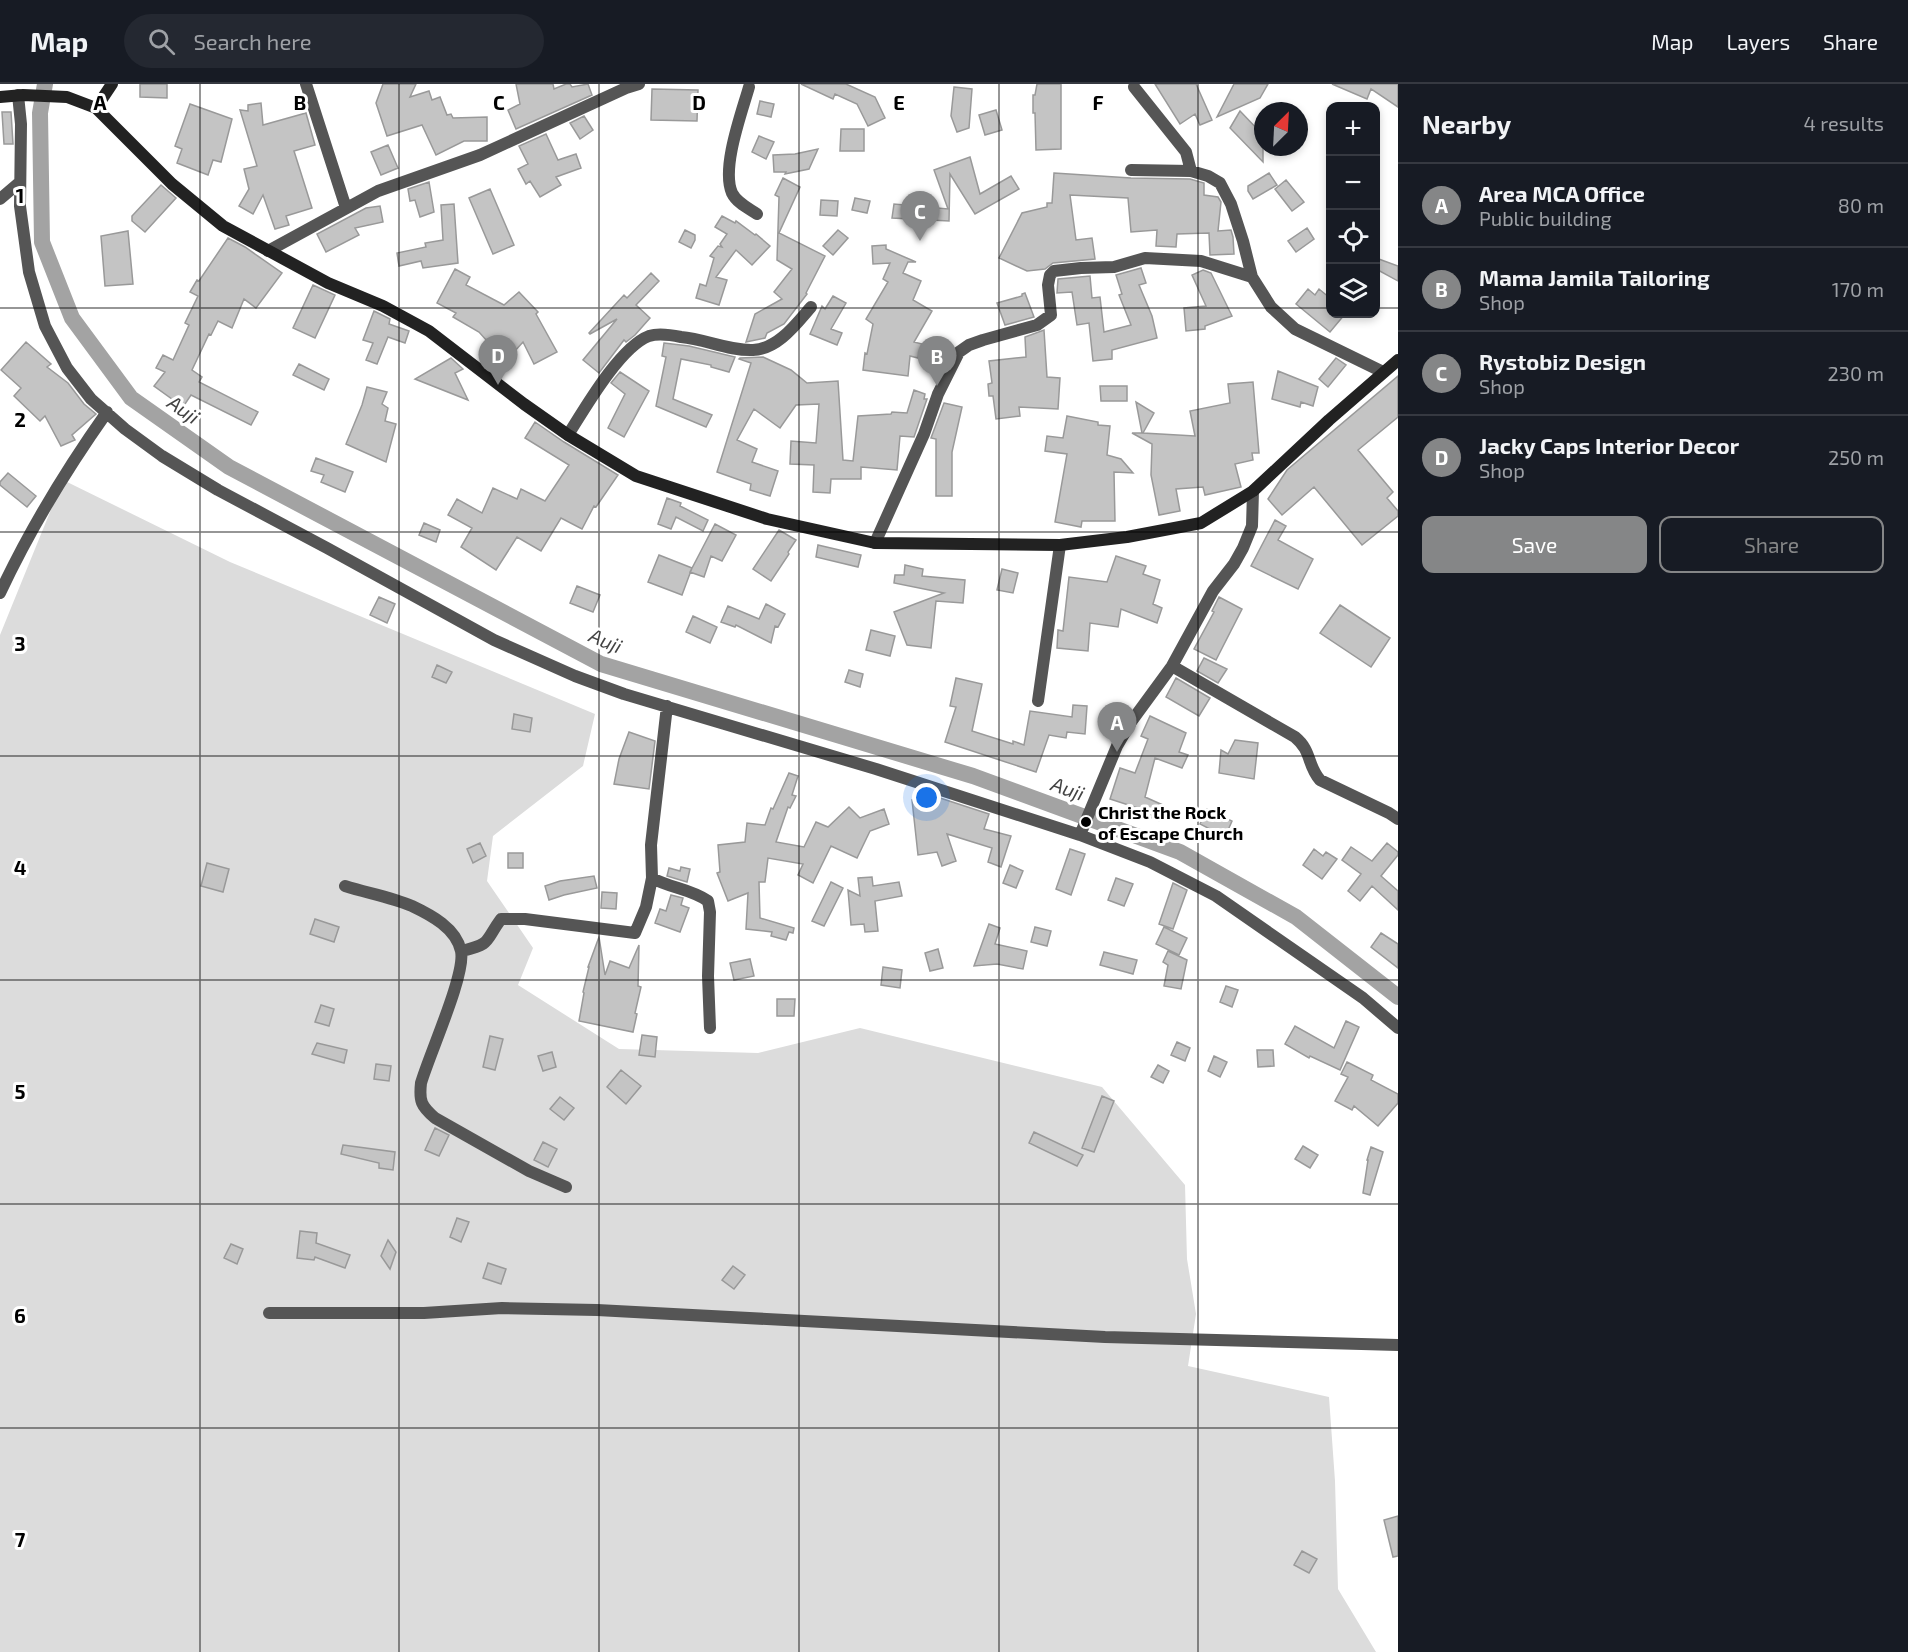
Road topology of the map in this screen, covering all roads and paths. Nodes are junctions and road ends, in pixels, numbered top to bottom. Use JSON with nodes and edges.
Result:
{"nodes":[{"id":1,"x":112,"y":84,"type":"edge"},
{"id":2,"x":306,"y":84,"type":"edge"},
{"id":3,"x":639,"y":84,"type":"edge"},
{"id":4,"x":747,"y":85,"type":"edge"},
{"id":5,"x":1134,"y":87,"type":"dead end"},
{"id":6,"x":21,"y":95,"type":"junction"},
{"id":7,"x":0,"y":97,"type":"edge"},
{"id":8,"x":96,"y":108,"type":"junction"},
{"id":9,"x":1131,"y":170,"type":"dead end"},
{"id":10,"x":1191,"y":171,"type":"junction"},
{"id":11,"x":20,"y":182,"type":"junction"},
{"id":12,"x":0,"y":199,"type":"edge"},
{"id":13,"x":346,"y":208,"type":"junction"},
{"id":14,"x":757,"y":214,"type":"dead end"},
{"id":15,"x":268,"y":251,"type":"junction"},
{"id":16,"x":1252,"y":277,"type":"junction"},
{"id":17,"x":811,"y":307,"type":"dead end"},
{"id":18,"x":1398,"y":360,"type":"edge"},
{"id":19,"x":1383,"y":372,"type":"junction"},
{"id":20,"x":107,"y":412,"type":"junction"},
{"id":21,"x":568,"y":435,"type":"junction"},
{"id":22,"x":1253,"y":491,"type":"junction"},
{"id":23,"x":875,"y":543,"type":"junction"},
{"id":24,"x":1060,"y":545,"type":"junction"},
{"id":25,"x":0,"y":592,"type":"edge"},
{"id":26,"x":1172,"y":666,"type":"junction"},
{"id":27,"x":1038,"y":701,"type":"dead end"},
{"id":28,"x":667,"y":706,"type":"junction"},
{"id":29,"x":1398,"y":819,"type":"edge"},
{"id":30,"x":1081,"y":831,"type":"junction"},
{"id":31,"x":652,"y":878,"type":"junction"},
{"id":32,"x":345,"y":886,"type":"dead end"},
{"id":33,"x":462,"y":951,"type":"junction"},
{"id":34,"x":710,"y":1028,"type":"dead end"},
{"id":35,"x":1398,"y":1028,"type":"edge"},
{"id":36,"x":566,"y":1187,"type":"dead end"},
{"id":37,"x":269,"y":1313,"type":"dead end"},
{"id":38,"x":1398,"y":1345,"type":"edge"}],
"edges":[{"from":1,"to":8,"type":"street"},
{"from":2,"to":13,"type":"street"},
{"from":3,"to":13,"type":"street"},
{"from":4,"to":14,"type":"street"},
{"from":5,"to":10,"type":"street"},
{"from":6,"to":7,"type":"street"},
{"from":6,"to":8,"type":"street"},
{"from":6,"to":11,"type":"street"},
{"from":8,"to":15,"type":"street"},
{"from":9,"to":10,"type":"street"},
{"from":10,"to":16,"type":"street"},
{"from":11,"to":12,"type":"street"},
{"from":11,"to":20,"type":"street"},
{"from":13,"to":15,"type":"street"},
{"from":15,"to":21,"type":"street"},
{"from":16,"to":19,"type":"street"},
{"from":16,"to":23,"type":"street"},
{"from":17,"to":21,"type":"street"},
{"from":18,"to":19,"type":"street"},
{"from":19,"to":22,"type":"street"},
{"from":20,"to":25,"type":"street"},
{"from":20,"to":28,"type":"street"},
{"from":21,"to":23,"type":"street"},
{"from":22,"to":24,"type":"street"},
{"from":22,"to":26,"type":"street"},
{"from":23,"to":24,"type":"street"},
{"from":24,"to":27,"type":"street"},
{"from":26,"to":29,"type":"street"},
{"from":26,"to":30,"type":"street"},
{"from":28,"to":30,"type":"street"},
{"from":28,"to":31,"type":"street"},
{"from":30,"to":35,"type":"street"},
{"from":31,"to":33,"type":"street"},
{"from":31,"to":34,"type":"street"},
{"from":32,"to":33,"type":"street"},
{"from":33,"to":36,"type":"street"},
{"from":37,"to":38,"type":"street"}]}
